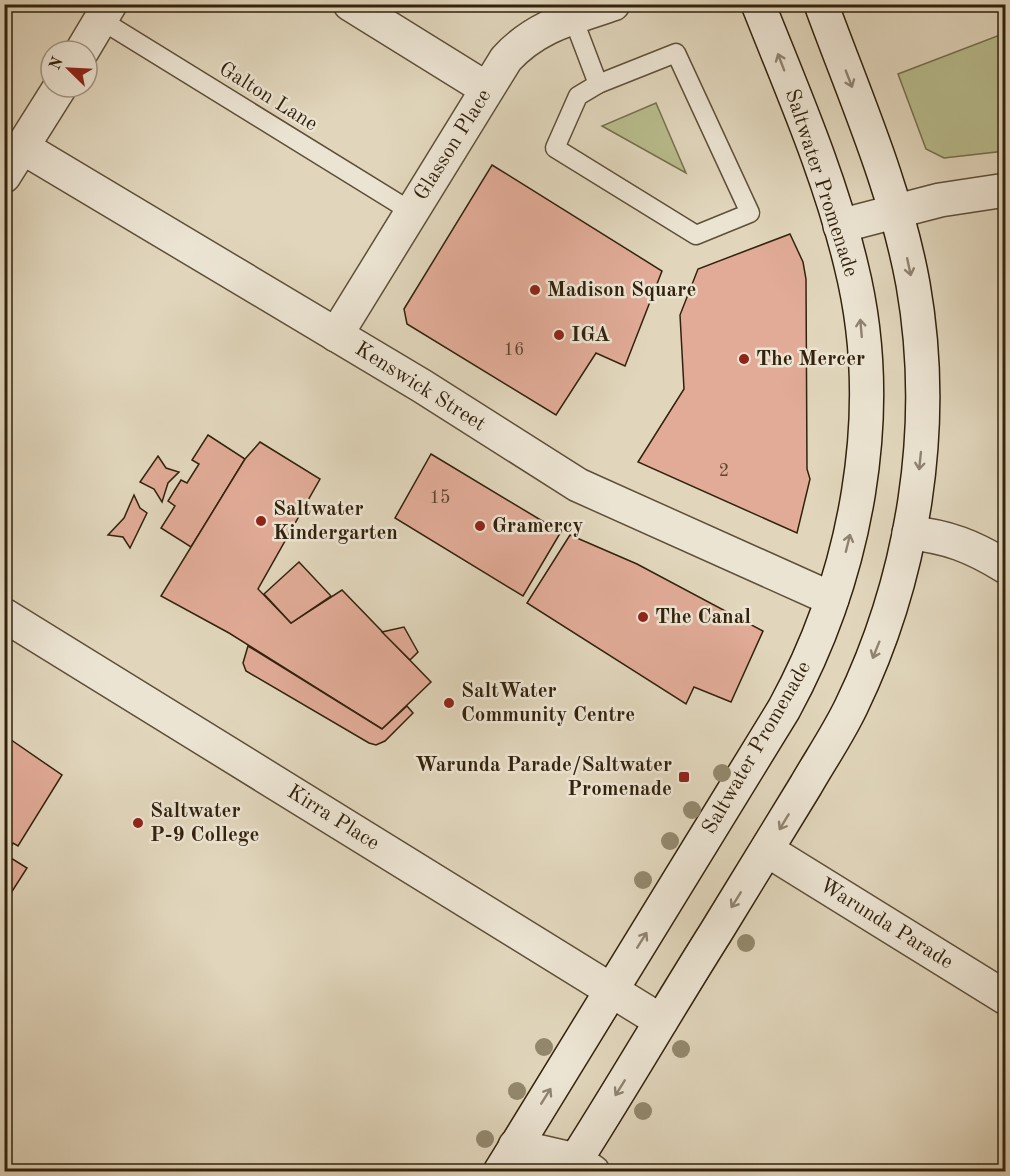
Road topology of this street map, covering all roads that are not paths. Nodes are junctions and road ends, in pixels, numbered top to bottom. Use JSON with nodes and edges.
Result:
{"nodes":[{"id":1,"x":350,"y":4,"type":"edge"},
{"id":2,"x":613,"y":4,"type":"edge"},
{"id":3,"x":758,"y":4,"type":"edge"},
{"id":4,"x":821,"y":4,"type":"edge"},
{"id":5,"x":106,"y":12,"type":"edge"},
{"id":6,"x":573,"y":18,"type":"junction"},
{"id":7,"x":89,"y":39,"type":"edge"},
{"id":8,"x":598,"y":84,"type":"junction"},
{"id":9,"x":487,"y":89,"type":"junction"},
{"id":10,"x":52,"y":99,"type":"edge"},
{"id":11,"x":22,"y":147,"type":"junction"},
{"id":12,"x":4,"y":176,"type":"edge"},
{"id":13,"x":1005,"y":190,"type":"edge"},
{"id":14,"x":896,"y":210,"type":"junction"},
{"id":15,"x":412,"y":212,"type":"junction"},
{"id":16,"x":840,"y":226,"type":"junction"},
{"id":17,"x":336,"y":335,"type":"junction"},
{"id":18,"x":909,"y":533,"type":"junction"},
{"id":19,"x":1005,"y":567,"type":"edge"},
{"id":20,"x":832,"y":599,"type":"junction"},
{"id":21,"x":4,"y":615,"type":"edge"},
{"id":22,"x":767,"y":850,"type":"junction"},
{"id":23,"x":611,"y":990,"type":"junction"},
{"id":24,"x":1005,"y":998,"type":"edge"},
{"id":25,"x":661,"y":1021,"type":"junction"},
{"id":26,"x":507,"y":1159,"type":"edge"},
{"id":27,"x":579,"y":1168,"type":"edge"},
{"id":28,"x":538,"y":1172,"type":"edge"}],
"edges":[{"from":1,"to":9,"type":"street"},
{"from":2,"to":6,"type":"street","name":"Glasson Place"},
{"from":16,"to":3,"type":"street","name":"Saltwater Promenade","one_way":true},
{"from":4,"to":14,"type":"street","one_way":true},
{"from":5,"to":7,"type":"street"},
{"from":5,"to":15,"type":"lane","name":"Galton Lane"},
{"from":6,"to":8,"type":"lane"},
{"from":6,"to":9,"type":"street","name":"Glasson Place"},
{"from":8,"to":8,"type":"lane"},
{"from":9,"to":15,"type":"street","name":"Glasson Place"},
{"from":10,"to":11,"type":"street"},
{"from":11,"to":12,"type":"street"},
{"from":11,"to":17,"type":"street","name":"Kenswick Street"},
{"from":13,"to":14,"type":"street"},
{"from":14,"to":16,"type":"street"},
{"from":14,"to":18,"type":"street","one_way":true},
{"from":15,"to":17,"type":"street","name":"Glasson Place"},
{"from":20,"to":16,"type":"street","name":"Saltwater Promenade","one_way":true},
{"from":17,"to":20,"type":"street","name":"Kenswick Street"},
{"from":18,"to":19,"type":"street"},
{"from":18,"to":22,"type":"street","one_way":true},
{"from":23,"to":20,"type":"street","name":"Saltwater Promenade","one_way":true},
{"from":21,"to":23,"type":"street","name":"Kirra Place"},
{"from":22,"to":24,"type":"street","name":"Warunda Parade"},
{"from":22,"to":25,"type":"street","one_way":true},
{"from":23,"to":25,"type":"street","name":"Kirra Place"},
{"from":26,"to":23,"type":"street","name":"Saltwater Promenade","one_way":true},
{"from":25,"to":27,"type":"street","one_way":true},
{"from":26,"to":27,"type":"street"},
{"from":26,"to":28,"type":"street"}]}
